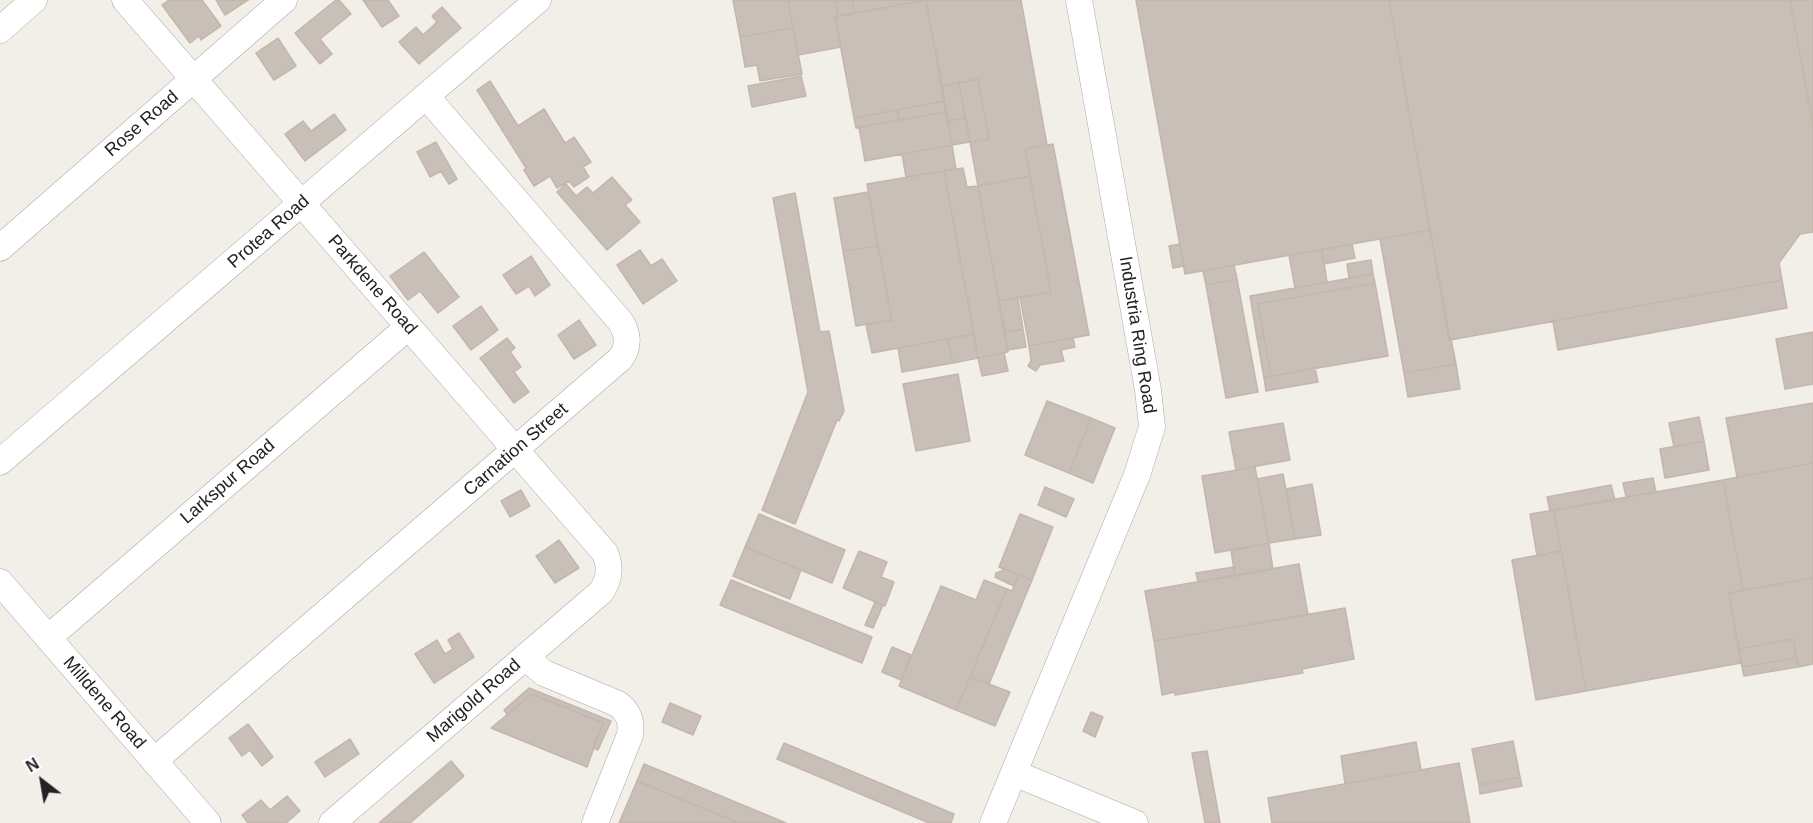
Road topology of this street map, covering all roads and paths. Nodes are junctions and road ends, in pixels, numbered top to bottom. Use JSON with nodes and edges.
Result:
{"nodes":[{"id":1,"x":34,"y":0,"type":"edge"},
{"id":2,"x":125,"y":0,"type":"edge"},
{"id":3,"x":284,"y":0,"type":"edge"},
{"id":4,"x":538,"y":0,"type":"edge"},
{"id":5,"x":1079,"y":0,"type":"edge"},
{"id":6,"x":0,"y":30,"type":"edge"},
{"id":7,"x":193,"y":79,"type":"junction"},
{"id":8,"x":426,"y":96,"type":"junction"},
{"id":9,"x":301,"y":204,"type":"junction"},
{"id":10,"x":0,"y":248,"type":"edge"},
{"id":11,"x":408,"y":327,"type":"junction"},
{"id":12,"x":515,"y":451,"type":"junction"},
{"id":13,"x":0,"y":462,"type":"edge"},
{"id":14,"x":609,"y":574,"type":"joint"},
{"id":15,"x":0,"y":582,"type":"edge"},
{"id":16,"x":48,"y":638,"type":"junction"},
{"id":17,"x":525,"y":657,"type":"junction"},
{"id":18,"x":154,"y":761,"type":"junction"},
{"id":19,"x":1014,"y":773,"type":"junction"},
{"id":20,"x":207,"y":823,"type":"edge"},
{"id":21,"x":332,"y":823,"type":"edge"},
{"id":22,"x":595,"y":823,"type":"edge"},
{"id":23,"x":993,"y":823,"type":"edge"},
{"id":24,"x":1135,"y":823,"type":"edge"}],
"edges":[{"from":1,"to":6,"type":"street"},
{"from":2,"to":7,"type":"street","name":"Parkdene Road"},
{"from":3,"to":7,"type":"street","name":"Rose Road"},
{"from":4,"to":8,"type":"street","name":"Protea Road"},
{"from":5,"to":19,"type":"street","name":"Industria Ring Road"},
{"from":7,"to":9,"type":"street","name":"Parkdene Road"},
{"from":7,"to":10,"type":"street","name":"Rose Road"},
{"from":8,"to":9,"type":"street","name":"Protea Road"},
{"from":8,"to":12,"type":"street","name":"Carnation Street"},
{"from":9,"to":11,"type":"street","name":"Parkdene Road"},
{"from":9,"to":13,"type":"street","name":"Protea Road"},
{"from":11,"to":12,"type":"street","name":"Parkdene Road"},
{"from":11,"to":16,"type":"street","name":"Larkspur Road"},
{"from":12,"to":14,"type":"street","name":"Parkdene Road"},
{"from":12,"to":18,"type":"street","name":"Carnation Street"},
{"from":14,"to":17,"type":"street","name":"Marigold Road"},
{"from":15,"to":16,"type":"street","name":"Milldene Road"},
{"from":16,"to":18,"type":"street","name":"Milldene Road"},
{"from":17,"to":21,"type":"street","name":"Marigold Road"},
{"from":17,"to":22,"type":"street"},
{"from":18,"to":20,"type":"street","name":"Milldene Road"},
{"from":19,"to":23,"type":"street","name":"Industria Ring Road"},
{"from":19,"to":24,"type":"street"}]}
